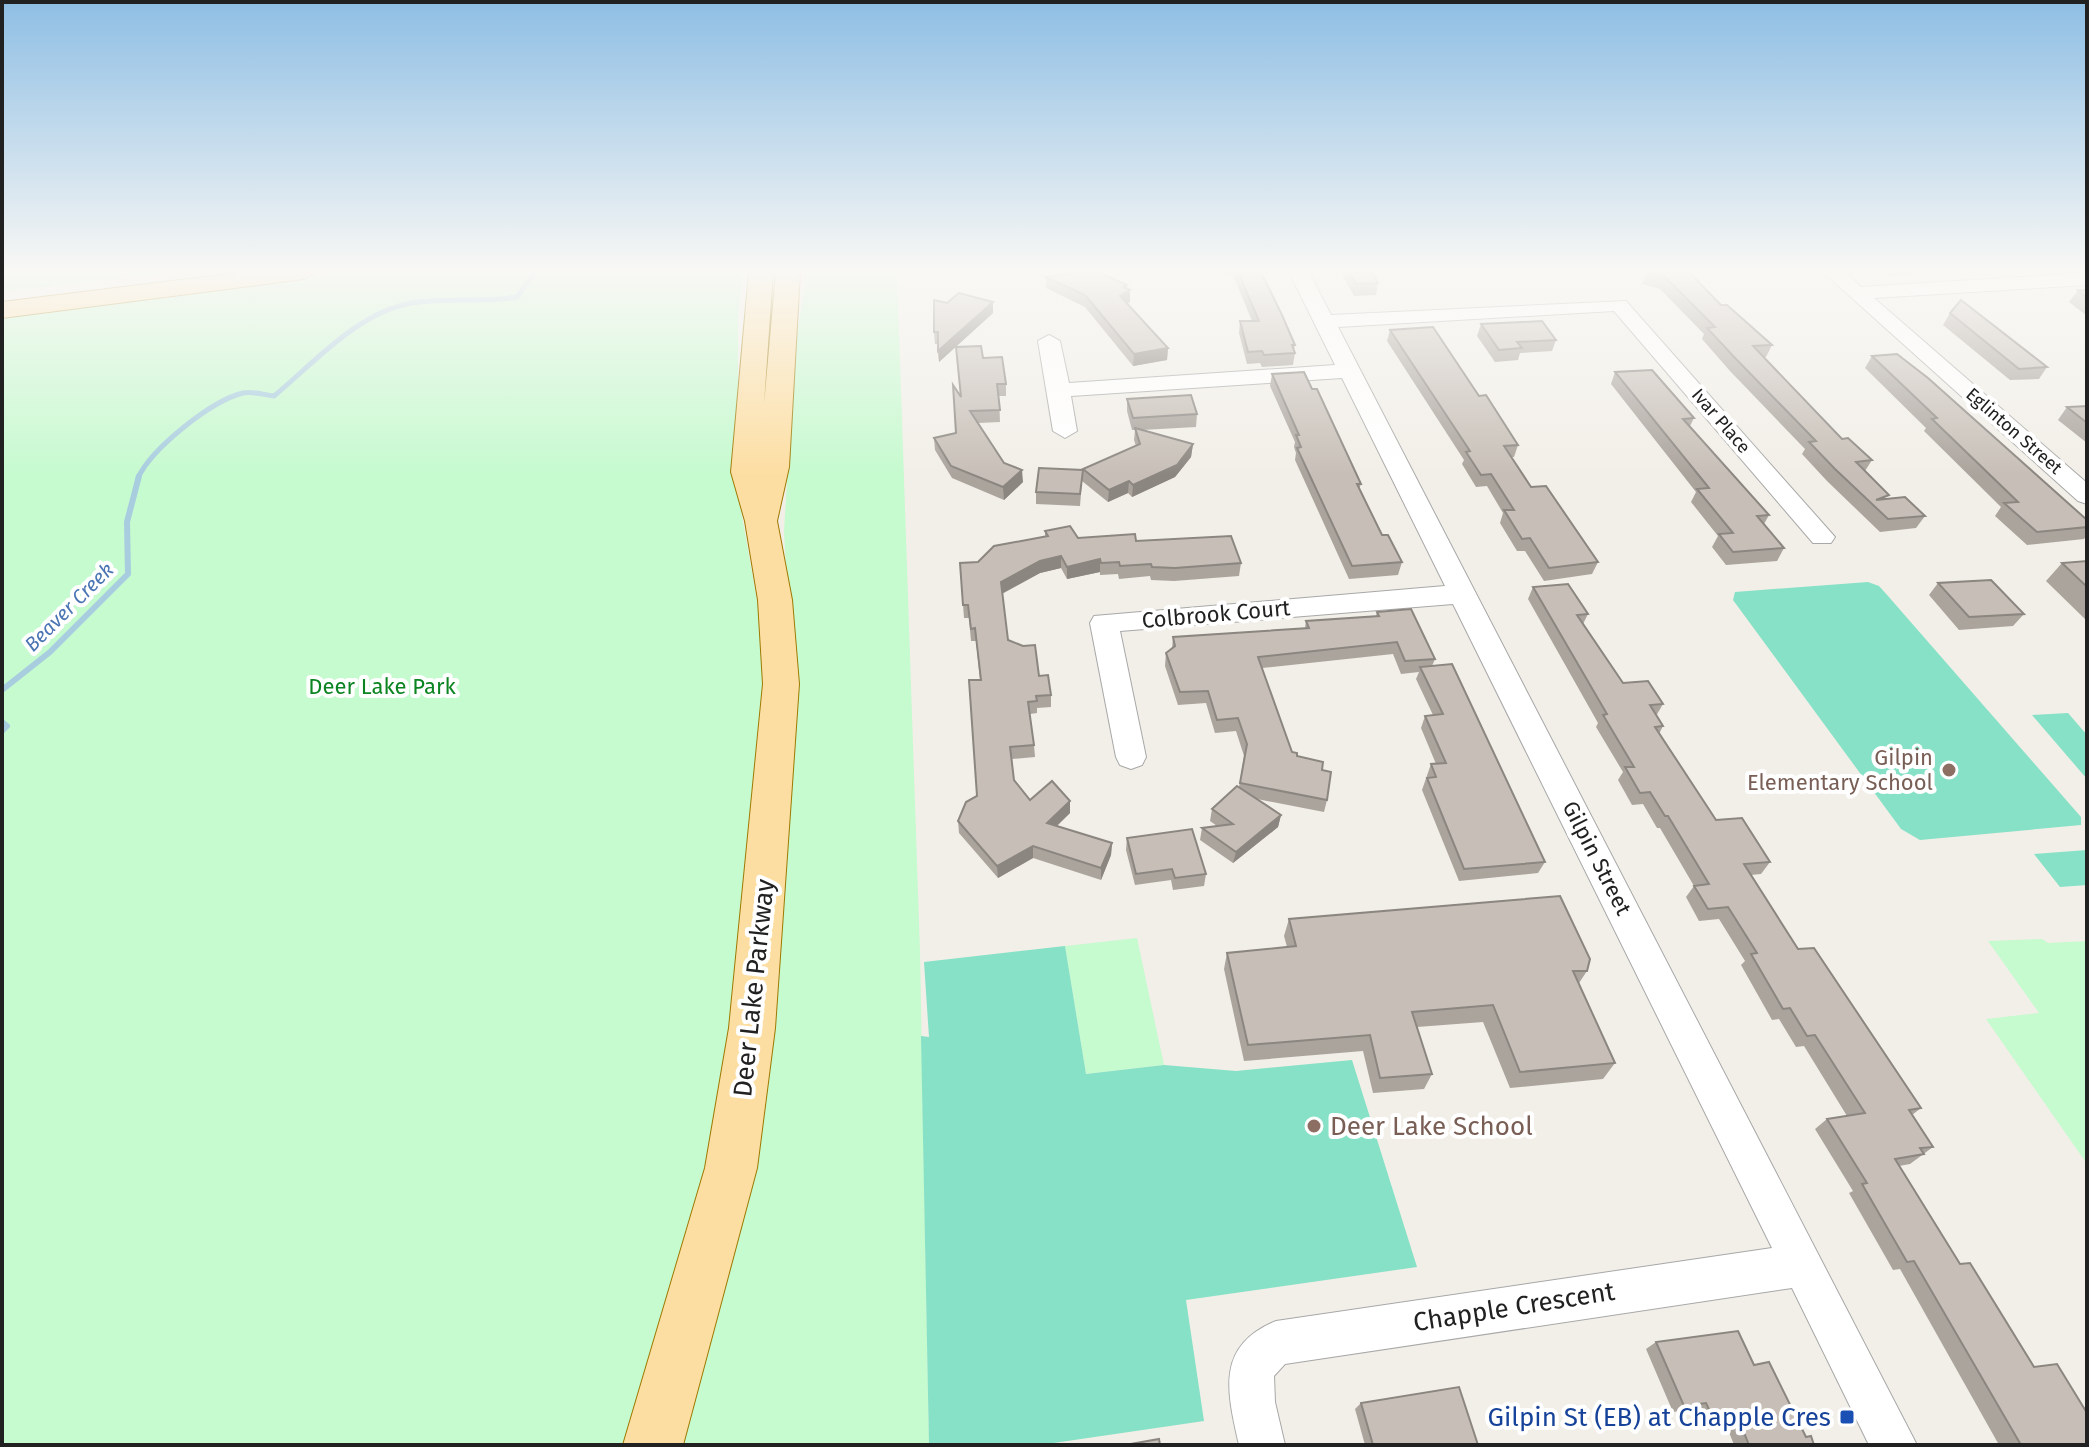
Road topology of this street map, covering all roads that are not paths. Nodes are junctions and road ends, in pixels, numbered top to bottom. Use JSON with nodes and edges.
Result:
{"nodes":[{"id":1,"x":756,"y":340,"type":"edge"},
{"id":2,"x":783,"y":340,"type":"edge"},
{"id":3,"x":1334,"y":340,"type":"edge"},
{"id":4,"x":1649,"y":340,"type":"edge"},
{"id":5,"x":1909,"y":340,"type":"edge"},
{"id":6,"x":1049,"y":341,"type":"dead end"},
{"id":7,"x":1350,"y":371,"type":"junction"},
{"id":8,"x":1059,"y":390,"type":"junction"},
{"id":9,"x":1065,"y":431,"type":"dead end"},
{"id":10,"x":2087,"y":496,"type":"edge"},
{"id":11,"x":761,"y":521,"type":"junction"},
{"id":12,"x":1822,"y":537,"type":"dead end"},
{"id":13,"x":1463,"y":594,"type":"junction"},
{"id":14,"x":1131,"y":757,"type":"dead end"},
{"id":15,"x":1804,"y":1265,"type":"junction"},
{"id":16,"x":653,"y":1445,"type":"edge"},
{"id":17,"x":1262,"y":1445,"type":"edge"},
{"id":18,"x":1894,"y":1445,"type":"edge"}],
"edges":[{"from":1,"to":11,"type":"main road","name":"Deer Lake Parkway"},
{"from":2,"to":11,"type":"main road","name":"Deer Lake Parkway"},
{"from":3,"to":7,"type":"street","name":"Gilpin Street"},
{"from":4,"to":12,"type":"street","name":"Ivar Place"},
{"from":5,"to":10,"type":"street","name":"Eglinton Street"},
{"from":6,"to":8,"type":"street"},
{"from":7,"to":8,"type":"street"},
{"from":7,"to":13,"type":"street","name":"Gilpin Street"},
{"from":8,"to":9,"type":"street"},
{"from":11,"to":16,"type":"main road","name":"Deer Lake Parkway"},
{"from":13,"to":14,"type":"street","name":"Colbrook Court"},
{"from":13,"to":15,"type":"street","name":"Gilpin Street"},
{"from":15,"to":17,"type":"street","name":"Chapple Crescent"},
{"from":15,"to":18,"type":"street","name":"Gilpin Street"}]}
